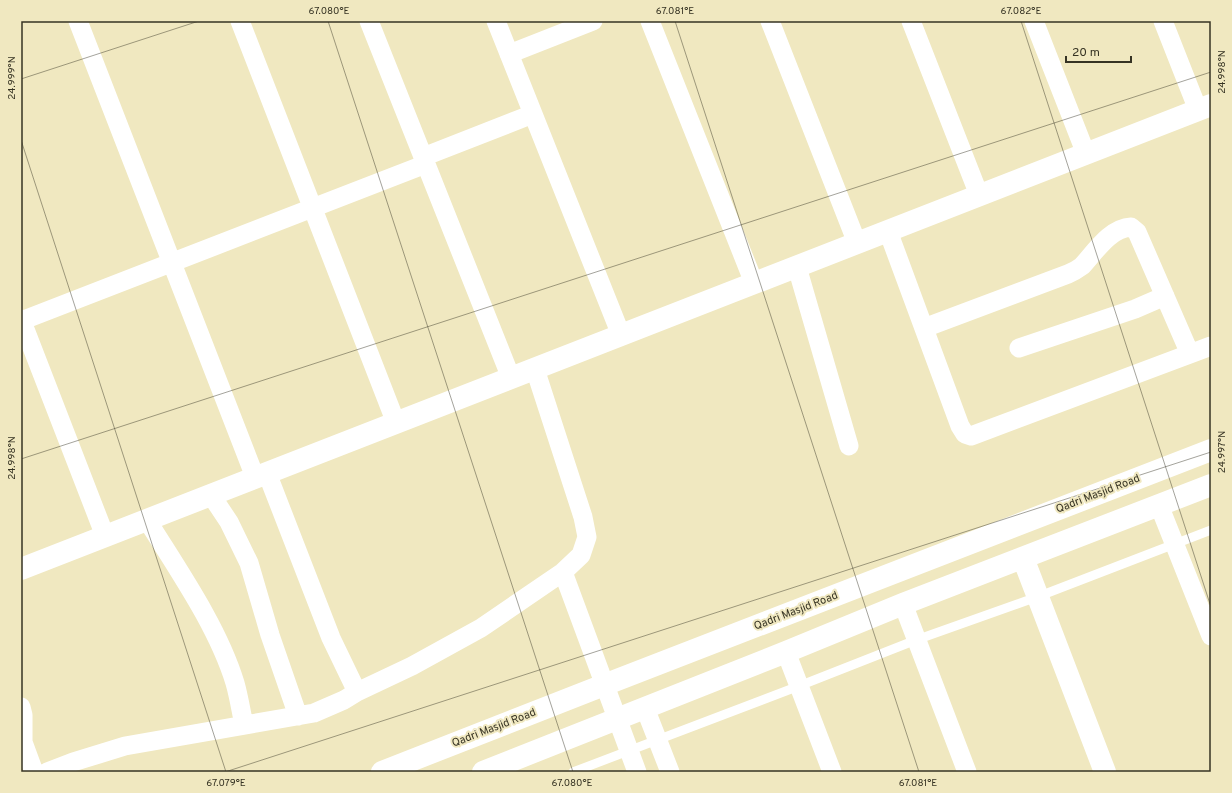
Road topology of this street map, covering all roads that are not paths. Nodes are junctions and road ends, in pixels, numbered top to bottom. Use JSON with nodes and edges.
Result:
{"nodes":[{"id":1,"x":78,"y":21,"type":"edge"},
{"id":2,"x":240,"y":21,"type":"edge"},
{"id":3,"x":369,"y":21,"type":"edge"},
{"id":4,"x":496,"y":21,"type":"edge"},
{"id":5,"x":593,"y":21,"type":"edge"},
{"id":6,"x":650,"y":21,"type":"edge"},
{"id":7,"x":770,"y":21,"type":"edge"},
{"id":8,"x":911,"y":21,"type":"edge"},
{"id":9,"x":1034,"y":21,"type":"edge"},
{"id":10,"x":1163,"y":21,"type":"edge"},
{"id":11,"x":509,"y":54,"type":"junction"},
{"id":12,"x":1204,"y":108,"type":"edge"},
{"id":13,"x":534,"y":114,"type":"junction"},
{"id":14,"x":1086,"y":154,"type":"junction"},
{"id":15,"x":425,"y":160,"type":"junction"},
{"id":16,"x":979,"y":195,"type":"junction"},
{"id":17,"x":312,"y":208,"type":"junction"},
{"id":18,"x":888,"y":231,"type":"junction"},
{"id":19,"x":857,"y":243,"type":"junction"},
{"id":20,"x":172,"y":262,"type":"junction"},
{"id":21,"x":797,"y":266,"type":"junction"},
{"id":22,"x":754,"y":283,"type":"junction"},
{"id":23,"x":1165,"y":296,"type":"junction"},
{"id":24,"x":21,"y":320,"type":"edge"},
{"id":25,"x":924,"y":328,"type":"junction"},
{"id":26,"x":621,"y":335,"type":"junction"},
{"id":27,"x":1211,"y":346,"type":"edge"},
{"id":28,"x":1019,"y":348,"type":"dead end"},
{"id":29,"x":1190,"y":354,"type":"junction"},
{"id":30,"x":535,"y":369,"type":"junction"},
{"id":31,"x":511,"y":378,"type":"junction"},
{"id":32,"x":396,"y":423,"type":"junction"},
{"id":33,"x":849,"y":446,"type":"dead end"},
{"id":34,"x":1211,"y":450,"type":"edge"},
{"id":35,"x":261,"y":475,"type":"junction"},
{"id":36,"x":1211,"y":485,"type":"edge"},
{"id":37,"x":211,"y":495,"type":"junction"},
{"id":38,"x":1159,"y":506,"type":"junction"},
{"id":39,"x":147,"y":520,"type":"junction"},
{"id":40,"x":1211,"y":530,"type":"edge"},
{"id":41,"x":105,"y":536,"type":"junction"},
{"id":42,"x":1174,"y":544,"type":"junction"},
{"id":43,"x":1023,"y":558,"type":"junction"},
{"id":44,"x":21,"y":569,"type":"edge"},
{"id":45,"x":563,"y":572,"type":"junction"},
{"id":46,"x":1037,"y":596,"type":"junction"},
{"id":47,"x":903,"y":604,"type":"junction"},
{"id":48,"x":1211,"y":636,"type":"edge"},
{"id":49,"x":916,"y":640,"type":"junction"},
{"id":50,"x":786,"y":652,"type":"junction"},
{"id":51,"x":604,"y":685,"type":"junction"},
{"id":52,"x":799,"y":686,"type":"junction"},
{"id":53,"x":357,"y":692,"type":"junction"},
{"id":54,"x":21,"y":707,"type":"edge"},
{"id":55,"x":645,"y":708,"type":"junction"},
{"id":56,"x":298,"y":716,"type":"junction"},
{"id":57,"x":617,"y":719,"type":"junction"},
{"id":58,"x":244,"y":725,"type":"junction"},
{"id":59,"x":658,"y":740,"type":"junction"},
{"id":60,"x":629,"y":750,"type":"junction"},
{"id":61,"x":34,"y":772,"type":"edge"},
{"id":62,"x":47,"y":772,"type":"edge"},
{"id":63,"x":382,"y":772,"type":"edge"},
{"id":64,"x":483,"y":772,"type":"edge"},
{"id":65,"x":573,"y":772,"type":"edge"},
{"id":66,"x":637,"y":772,"type":"edge"},
{"id":67,"x":670,"y":772,"type":"edge"},
{"id":68,"x":832,"y":772,"type":"edge"},
{"id":69,"x":967,"y":772,"type":"edge"},
{"id":70,"x":1104,"y":772,"type":"edge"}],
"edges":[{"from":1,"to":20,"type":"street"},
{"from":2,"to":17,"type":"street"},
{"from":3,"to":15,"type":"street"},
{"from":4,"to":11,"type":"street"},
{"from":5,"to":11,"type":"street"},
{"from":6,"to":22,"type":"street"},
{"from":7,"to":19,"type":"street"},
{"from":8,"to":16,"type":"street"},
{"from":9,"to":14,"type":"street"},
{"from":10,"to":12,"type":"street"},
{"from":11,"to":13,"type":"street"},
{"from":12,"to":14,"type":"street"},
{"from":13,"to":15,"type":"street"},
{"from":13,"to":26,"type":"street"},
{"from":14,"to":16,"type":"street"},
{"from":15,"to":17,"type":"street"},
{"from":15,"to":31,"type":"street"},
{"from":16,"to":18,"type":"street"},
{"from":17,"to":20,"type":"street"},
{"from":17,"to":32,"type":"street"},
{"from":18,"to":19,"type":"street"},
{"from":18,"to":25,"type":"street"},
{"from":19,"to":21,"type":"street"},
{"from":20,"to":24,"type":"street"},
{"from":20,"to":35,"type":"street"},
{"from":21,"to":22,"type":"street"},
{"from":21,"to":33,"type":"street"},
{"from":22,"to":26,"type":"street"},
{"from":23,"to":25,"type":"street"},
{"from":23,"to":28,"type":"street"},
{"from":23,"to":29,"type":"street"},
{"from":24,"to":41,"type":"street"},
{"from":25,"to":29,"type":"street"},
{"from":26,"to":30,"type":"street"},
{"from":27,"to":29,"type":"street"},
{"from":30,"to":31,"type":"street"},
{"from":30,"to":45,"type":"street"},
{"from":31,"to":32,"type":"street"},
{"from":32,"to":35,"type":"street"},
{"from":34,"to":51,"type":"street","name":"Qadri Masjid Road"},
{"from":35,"to":37,"type":"street"},
{"from":35,"to":53,"type":"street"},
{"from":36,"to":38,"type":"street"},
{"from":37,"to":39,"type":"street"},
{"from":37,"to":56,"type":"street"},
{"from":38,"to":42,"type":"street"},
{"from":38,"to":43,"type":"street"},
{"from":39,"to":41,"type":"street"},
{"from":39,"to":58,"type":"street"},
{"from":40,"to":42,"type":"lane"},
{"from":41,"to":44,"type":"street"},
{"from":42,"to":46,"type":"lane"},
{"from":42,"to":48,"type":"street"},
{"from":43,"to":46,"type":"street"},
{"from":43,"to":47,"type":"street"},
{"from":45,"to":51,"type":"street"},
{"from":45,"to":53,"type":"street"},
{"from":46,"to":49,"type":"lane"},
{"from":46,"to":70,"type":"street"},
{"from":47,"to":49,"type":"street"},
{"from":47,"to":50,"type":"street"},
{"from":49,"to":52,"type":"lane"},
{"from":49,"to":69,"type":"street"},
{"from":50,"to":52,"type":"street"},
{"from":50,"to":55,"type":"street"},
{"from":51,"to":57,"type":"street"},
{"from":51,"to":63,"type":"street","name":"Qadri Masjid Road"},
{"from":52,"to":59,"type":"lane"},
{"from":52,"to":68,"type":"street"},
{"from":53,"to":56,"type":"street"},
{"from":54,"to":61,"type":"street"},
{"from":55,"to":57,"type":"street"},
{"from":55,"to":59,"type":"street"},
{"from":56,"to":58,"type":"street"},
{"from":57,"to":60,"type":"street"},
{"from":57,"to":64,"type":"street"},
{"from":58,"to":62,"type":"street"},
{"from":59,"to":60,"type":"lane"},
{"from":59,"to":67,"type":"street"},
{"from":60,"to":65,"type":"lane"},
{"from":60,"to":66,"type":"street"}]}
